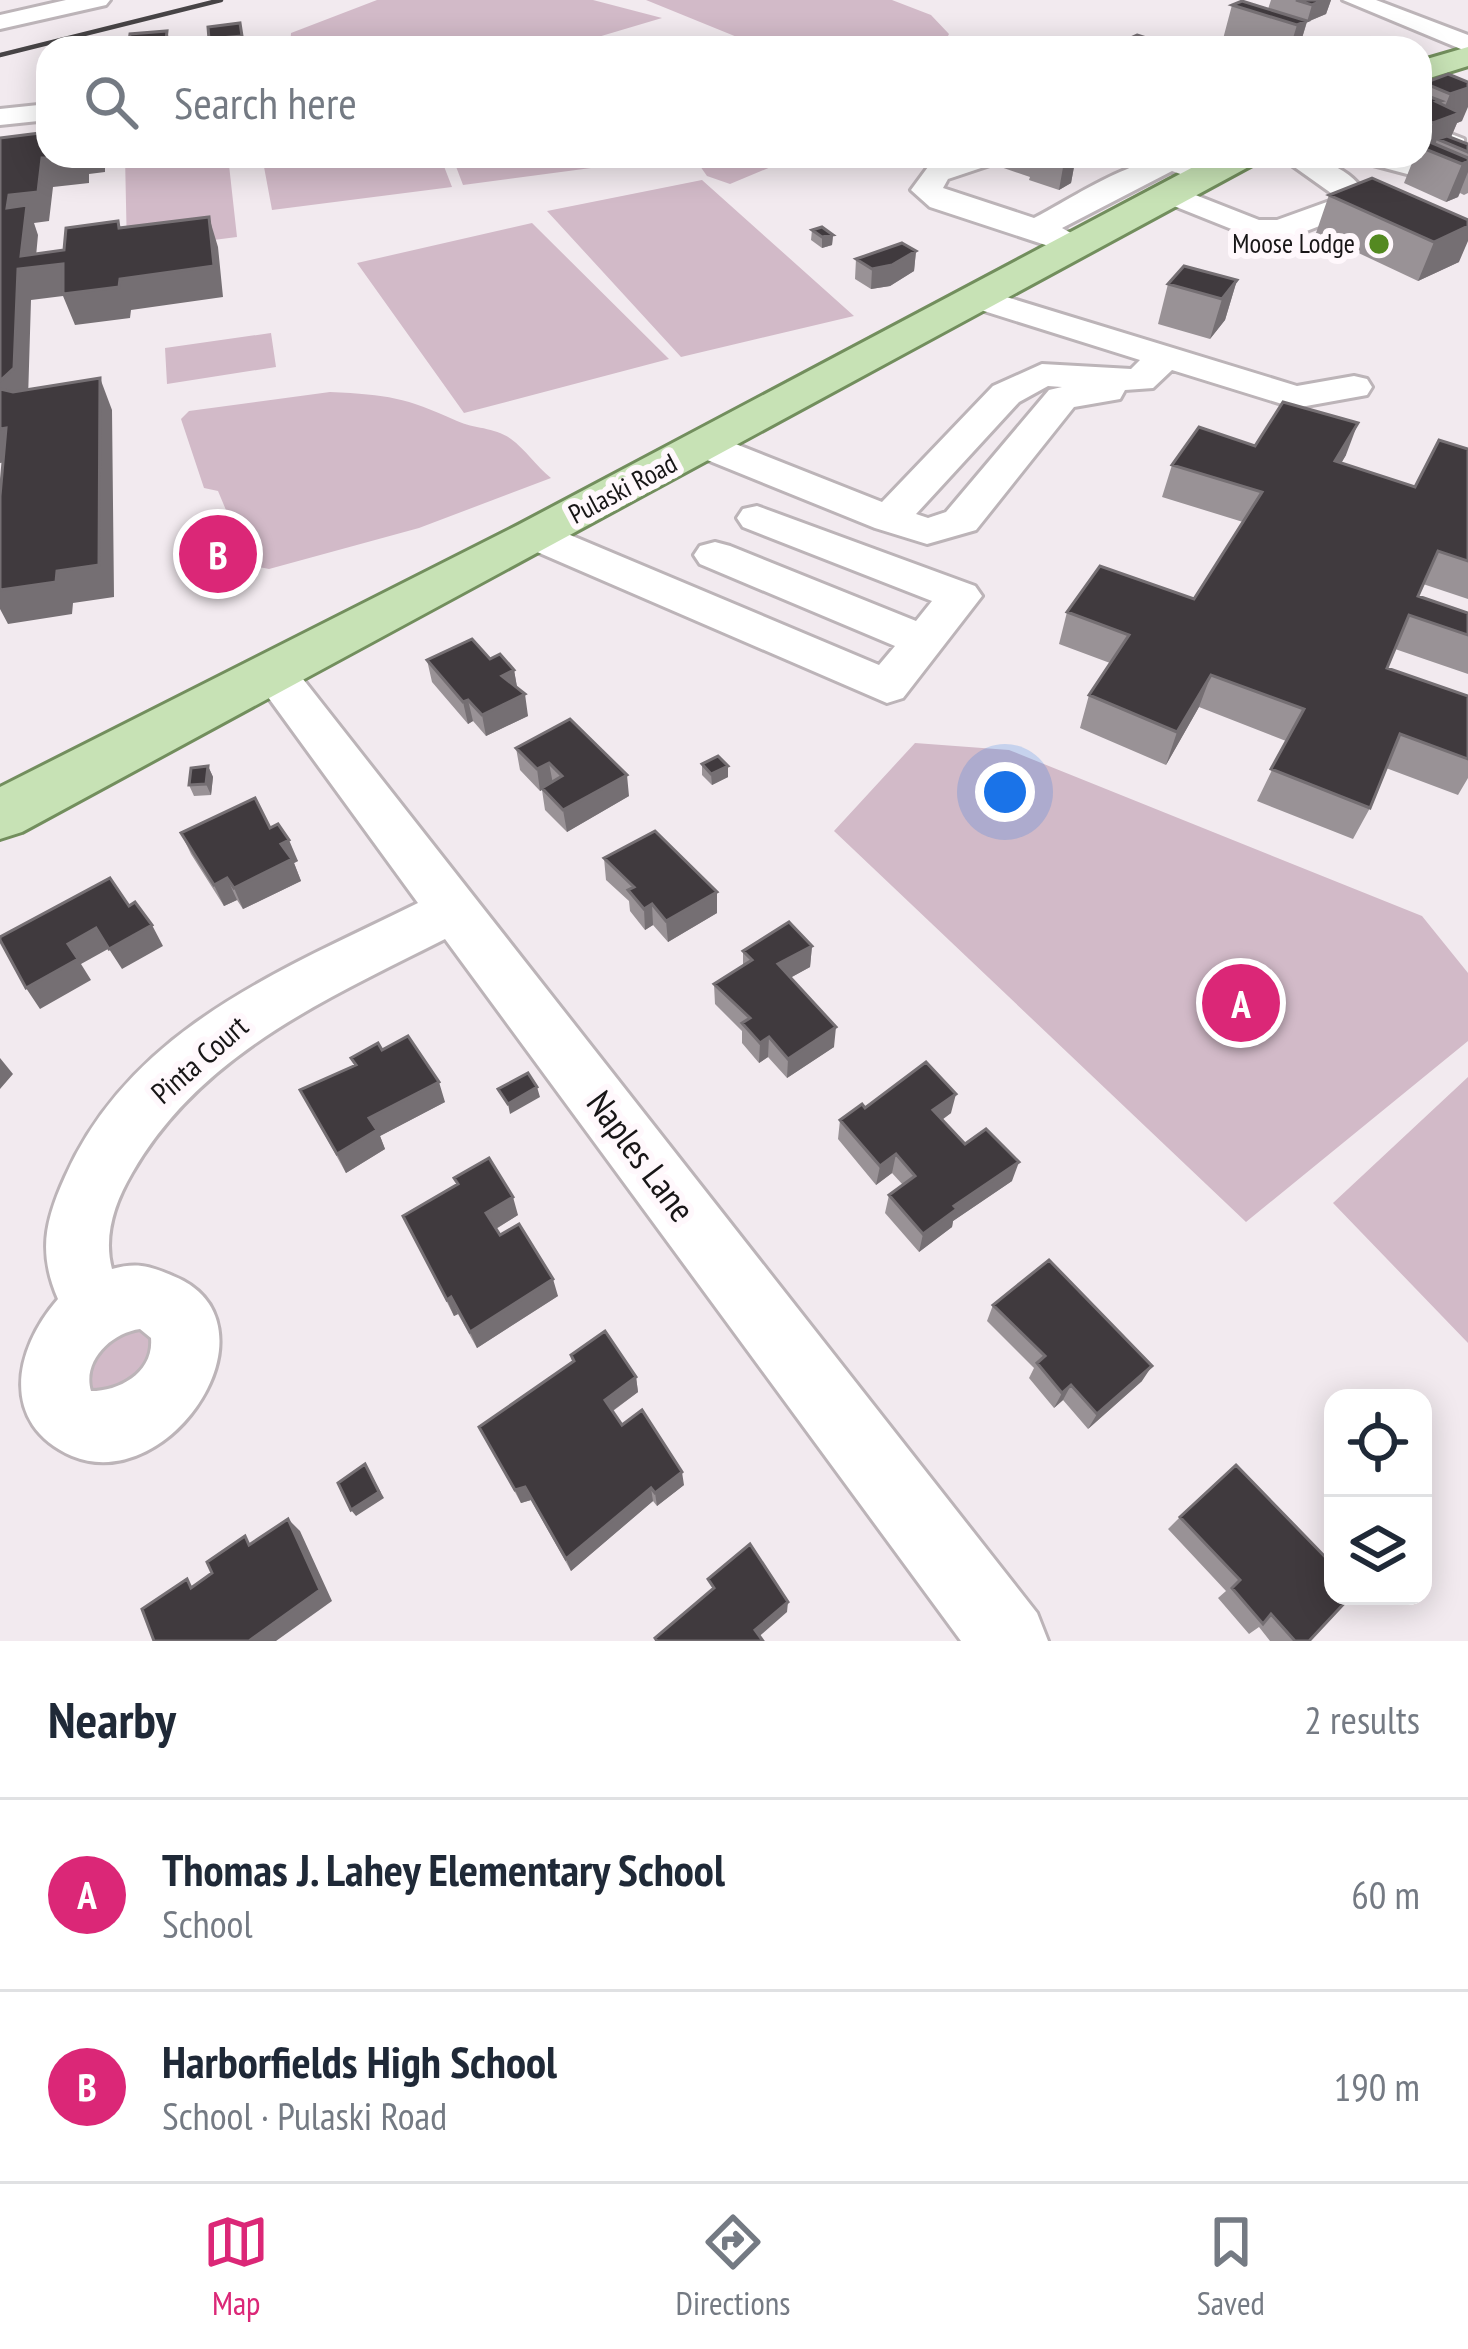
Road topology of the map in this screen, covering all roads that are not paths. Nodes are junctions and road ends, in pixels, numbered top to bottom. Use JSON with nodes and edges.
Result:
{"nodes":[{"id":1,"x":98,"y":0,"type":"edge"},
{"id":2,"x":1355,"y":0,"type":"edge"},
{"id":3,"x":0,"y":22,"type":"edge"},
{"id":4,"x":1468,"y":44,"type":"edge"},
{"id":5,"x":1468,"y":56,"type":"edge"},
{"id":6,"x":1432,"y":69,"type":"edge"},
{"id":7,"x":0,"y":98,"type":"edge"},
{"id":8,"x":36,"y":102,"type":"edge"},
{"id":9,"x":36,"y":104,"type":"edge"},
{"id":10,"x":0,"y":117,"type":"edge"},
{"id":11,"x":1432,"y":135,"type":"edge"},
{"id":12,"x":1432,"y":162,"type":"edge"},
{"id":13,"x":953,"y":168,"type":"edge"},
{"id":14,"x":1314,"y":168,"type":"edge"},
{"id":15,"x":1176,"y":184,"type":"edge"},
{"id":16,"x":1056,"y":237,"type":"junction"},
{"id":17,"x":977,"y":298,"type":"junction"},
{"id":18,"x":1152,"y":368,"type":"junction"},
{"id":19,"x":1354,"y":387,"type":"dead end"},
{"id":20,"x":704,"y":446,"type":"junction"},
{"id":21,"x":791,"y":480,"type":"junction"},
{"id":22,"x":758,"y":518,"type":"junction"},
{"id":23,"x":889,"y":519,"type":"junction"},
{"id":24,"x":536,"y":536,"type":"junction"},
{"id":25,"x":716,"y":555,"type":"junction"},
{"id":26,"x":671,"y":594,"type":"junction"},
{"id":27,"x":923,"y":641,"type":"junction"},
{"id":28,"x":272,"y":671,"type":"junction"},
{"id":29,"x":0,"y":815,"type":"edge"},
{"id":30,"x":454,"y":909,"type":"junction"},
{"id":31,"x":96,"y":1310,"type":"dead end"},
{"id":32,"x":1009,"y":1641,"type":"edge"}],
"edges":[{"from":1,"to":3,"type":"street"},
{"from":2,"to":4,"type":"street"},
{"from":5,"to":6,"type":"main road"},
{"from":7,"to":8,"type":"street"},
{"from":9,"to":10,"type":"street"},
{"from":11,"to":12,"type":"street"},
{"from":13,"to":16,"type":"street"},
{"from":14,"to":15,"type":"street"},
{"from":15,"to":16,"type":"main road","name":"Pulaski Road"},
{"from":16,"to":17,"type":"main road","name":"Pulaski Road"},
{"from":17,"to":18,"type":"street"},
{"from":17,"to":20,"type":"main road","name":"Pulaski Road"},
{"from":18,"to":19,"type":"street"},
{"from":18,"to":23,"type":"street"},
{"from":18,"to":23,"type":"street"},
{"from":20,"to":21,"type":"street"},
{"from":20,"to":24,"type":"main road","name":"Pulaski Road"},
{"from":21,"to":22,"type":"street"},
{"from":21,"to":23,"type":"street"},
{"from":22,"to":25,"type":"street"},
{"from":22,"to":27,"type":"street"},
{"from":24,"to":26,"type":"street"},
{"from":24,"to":28,"type":"main road","name":"Pulaski Road"},
{"from":25,"to":26,"type":"street"},
{"from":25,"to":27,"type":"street"},
{"from":26,"to":27,"type":"street"},
{"from":28,"to":29,"type":"main road","name":"Pulaski Road"},
{"from":28,"to":30,"type":"street","name":"Naples Lane"},
{"from":30,"to":31,"type":"street","name":"Pinta Court"},
{"from":30,"to":32,"type":"street","name":"Naples Lane"}]}
